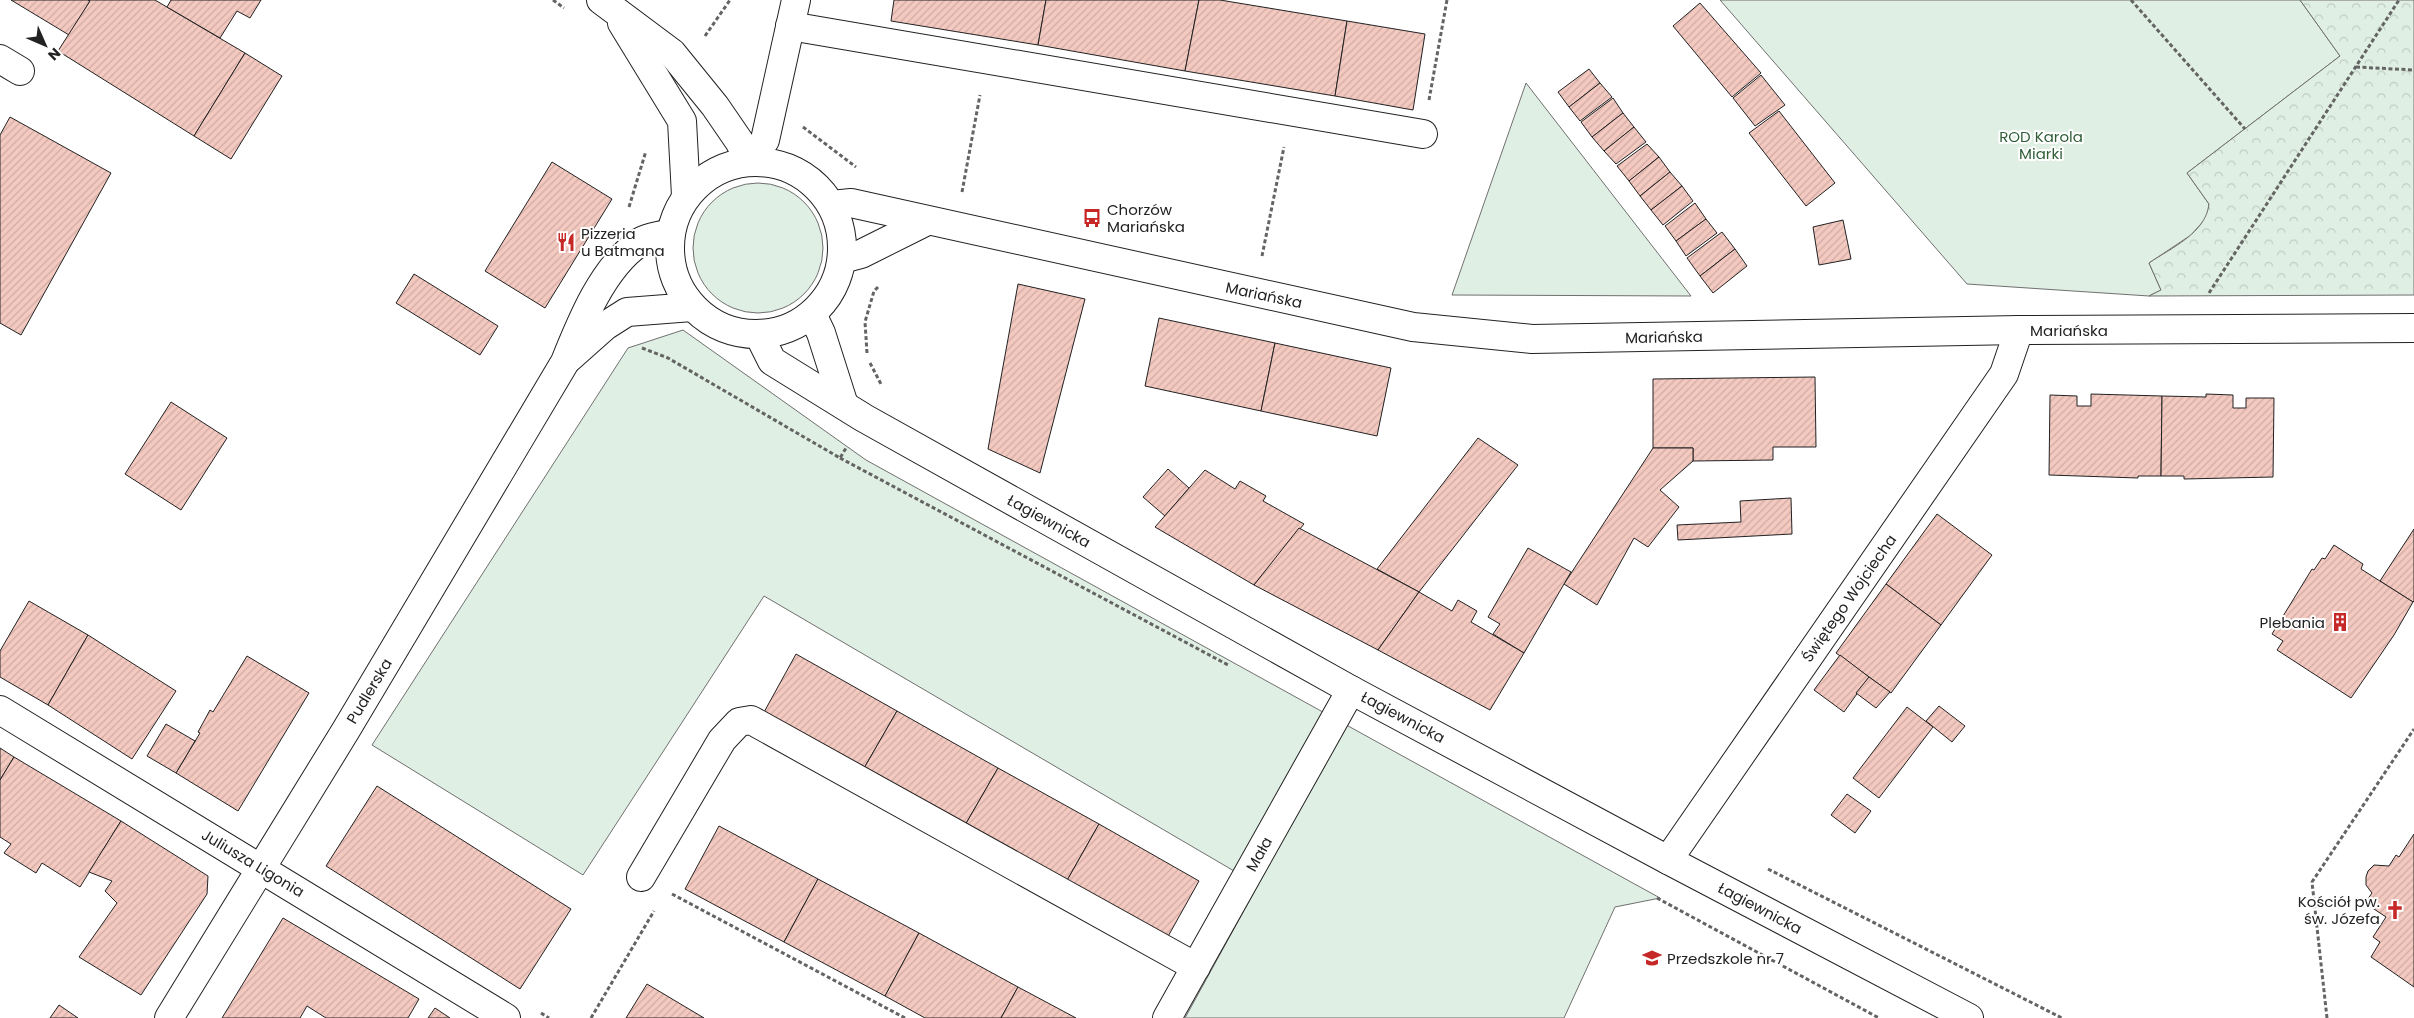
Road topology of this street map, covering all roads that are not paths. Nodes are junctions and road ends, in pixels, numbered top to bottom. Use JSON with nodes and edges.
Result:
{"nodes":[{"id":1,"x":796,"y":0,"type":"edge"},
{"id":2,"x":608,"y":6,"type":"edge"},
{"id":3,"x":790,"y":26,"type":"junction"},
{"id":4,"x":1423,"y":134,"type":"road end"},
{"id":5,"x":750,"y":161,"type":"junction"},
{"id":6,"x":686,"y":196,"type":"junction"},
{"id":7,"x":832,"y":206,"type":"junction"},
{"id":8,"x":927,"y":221,"type":"junction"},
{"id":9,"x":670,"y":233,"type":"junction"},
{"id":10,"x":842,"y":259,"type":"junction"},
{"id":11,"x":692,"y":308,"type":"junction"},
{"id":12,"x":812,"y":314,"type":"junction"},
{"id":13,"x":2414,"y":328,"type":"edge"},
{"id":14,"x":2019,"y":330,"type":"junction"},
{"id":15,"x":759,"y":335,"type":"junction"},
{"id":16,"x":564,"y":362,"type":"junction"},
{"id":17,"x":844,"y":405,"type":"junction"},
{"id":18,"x":1351,"y":690,"type":"junction"},
{"id":19,"x":0,"y":710,"type":"edge"},
{"id":20,"x":1668,"y":860,"type":"junction"},
{"id":21,"x":260,"y":868,"type":"junction"},
{"id":22,"x":641,"y":877,"type":"road end"},
{"id":23,"x":1196,"y":967,"type":"junction"},
{"id":24,"x":169,"y":1018,"type":"edge"},
{"id":25,"x":506,"y":1018,"type":"edge"},
{"id":26,"x":1167,"y":1018,"type":"edge"},
{"id":27,"x":1969,"y":1018,"type":"edge"}],
"edges":[{"from":1,"to":3,"type":"street"},
{"from":2,"to":5,"type":"street"},
{"from":2,"to":6,"type":"street"},
{"from":3,"to":4,"type":"street"},
{"from":3,"to":5,"type":"street"},
{"from":5,"to":6,"type":"street"},
{"from":5,"to":7,"type":"street"},
{"from":6,"to":9,"type":"street"},
{"from":7,"to":8,"type":"street","name":"Mariańska"},
{"from":7,"to":10,"type":"street"},
{"from":8,"to":10,"type":"street"},
{"from":8,"to":14,"type":"street","name":"Mariańska"},
{"from":9,"to":11,"type":"street"},
{"from":9,"to":16,"type":"street","name":"Pudlerska"},
{"from":10,"to":12,"type":"street"},
{"from":11,"to":15,"type":"street"},
{"from":11,"to":16,"type":"street","name":"Pudlerska"},
{"from":12,"to":15,"type":"street"},
{"from":12,"to":17,"type":"street"},
{"from":13,"to":14,"type":"street","name":"Mariańska"},
{"from":14,"to":20,"type":"street","name":"Świętego Wojciecha"},
{"from":15,"to":17,"type":"street","name":"Łagiewnicka"},
{"from":16,"to":21,"type":"street","name":"Pudlerska"},
{"from":17,"to":18,"type":"street","name":"Łagiewnicka"},
{"from":18,"to":20,"type":"street","name":"Łagiewnicka"},
{"from":18,"to":23,"type":"street","name":"Mała"},
{"from":19,"to":21,"type":"street","name":"Juliusza Ligonia"},
{"from":20,"to":27,"type":"street","name":"Łagiewnicka"},
{"from":21,"to":24,"type":"street","name":"Pudlerska"},
{"from":21,"to":25,"type":"street","name":"Juliusza Ligonia"},
{"from":22,"to":23,"type":"street"},
{"from":23,"to":26,"type":"street","name":"Mała"}]}
